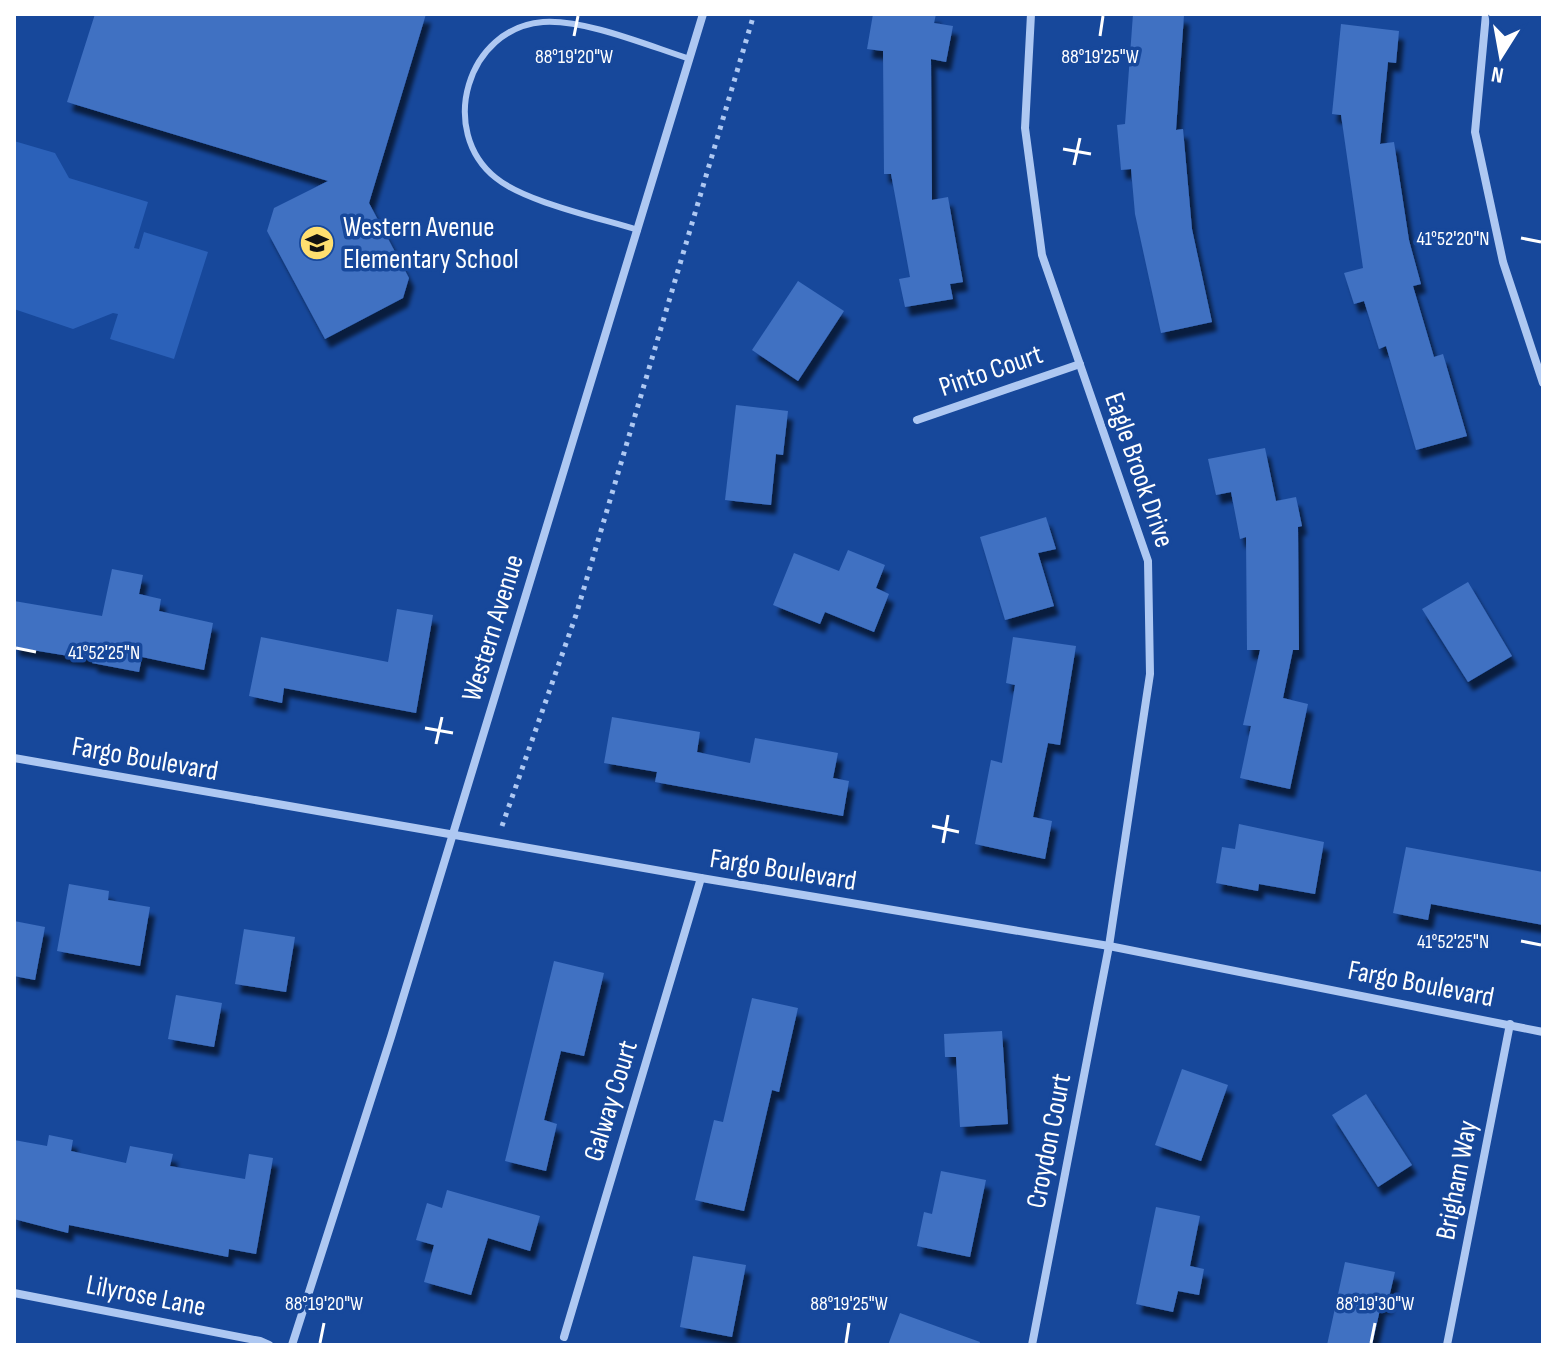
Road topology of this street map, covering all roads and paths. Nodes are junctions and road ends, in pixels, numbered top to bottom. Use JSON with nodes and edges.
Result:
{"nodes":[{"id":1,"x":703,"y":14,"type":"edge"},
{"id":2,"x":754,"y":14,"type":"edge"},
{"id":3,"x":1031,"y":14,"type":"edge"},
{"id":4,"x":1486,"y":14,"type":"edge"},
{"id":5,"x":690,"y":59,"type":"junction"},
{"id":6,"x":638,"y":230,"type":"junction"},
{"id":7,"x":1080,"y":364,"type":"junction"},
{"id":8,"x":1543,"y":383,"type":"edge"},
{"id":9,"x":917,"y":420,"type":"dead end"},
{"id":10,"x":14,"y":758,"type":"edge"},
{"id":11,"x":453,"y":836,"type":"junction"},
{"id":12,"x":496,"y":842,"type":"junction"},
{"id":13,"x":701,"y":878,"type":"junction"},
{"id":14,"x":1109,"y":946,"type":"junction"},
{"id":15,"x":1510,"y":1024,"type":"junction"},
{"id":16,"x":1543,"y":1032,"type":"edge"},
{"id":17,"x":14,"y":1293,"type":"edge"},
{"id":18,"x":564,"y":1337,"type":"dead end"},
{"id":19,"x":269,"y":1345,"type":"edge"},
{"id":20,"x":292,"y":1345,"type":"edge"},
{"id":21,"x":1032,"y":1345,"type":"edge"},
{"id":22,"x":1447,"y":1345,"type":"edge"}],
"edges":[{"from":1,"to":5,"type":"street","name":"Western Avenue"},
{"from":2,"to":12,"type":"path"},
{"from":3,"to":7,"type":"street","name":"Eagle Brook Drive"},
{"from":4,"to":8,"type":"street"},
{"from":5,"to":6,"type":"street","name":"Western Avenue"},
{"from":5,"to":6,"type":"lane"},
{"from":6,"to":11,"type":"street","name":"Western Avenue"},
{"from":7,"to":9,"type":"street","name":"Pinto Court"},
{"from":7,"to":14,"type":"street","name":"Eagle Brook Drive"},
{"from":10,"to":11,"type":"street","name":"Fargo Boulevard"},
{"from":11,"to":12,"type":"street","name":"Fargo Boulevard"},
{"from":11,"to":20,"type":"street","name":"Western Avenue"},
{"from":12,"to":13,"type":"street","name":"Fargo Boulevard"},
{"from":13,"to":14,"type":"street","name":"Fargo Boulevard"},
{"from":13,"to":18,"type":"street","name":"Galway Court"},
{"from":14,"to":15,"type":"street","name":"Fargo Boulevard"},
{"from":14,"to":21,"type":"street","name":"Croydon Court"},
{"from":15,"to":16,"type":"street","name":"Fargo Boulevard"},
{"from":15,"to":22,"type":"street","name":"Brigham Way"},
{"from":17,"to":19,"type":"street","name":"Lilyrose Lane"}]}
